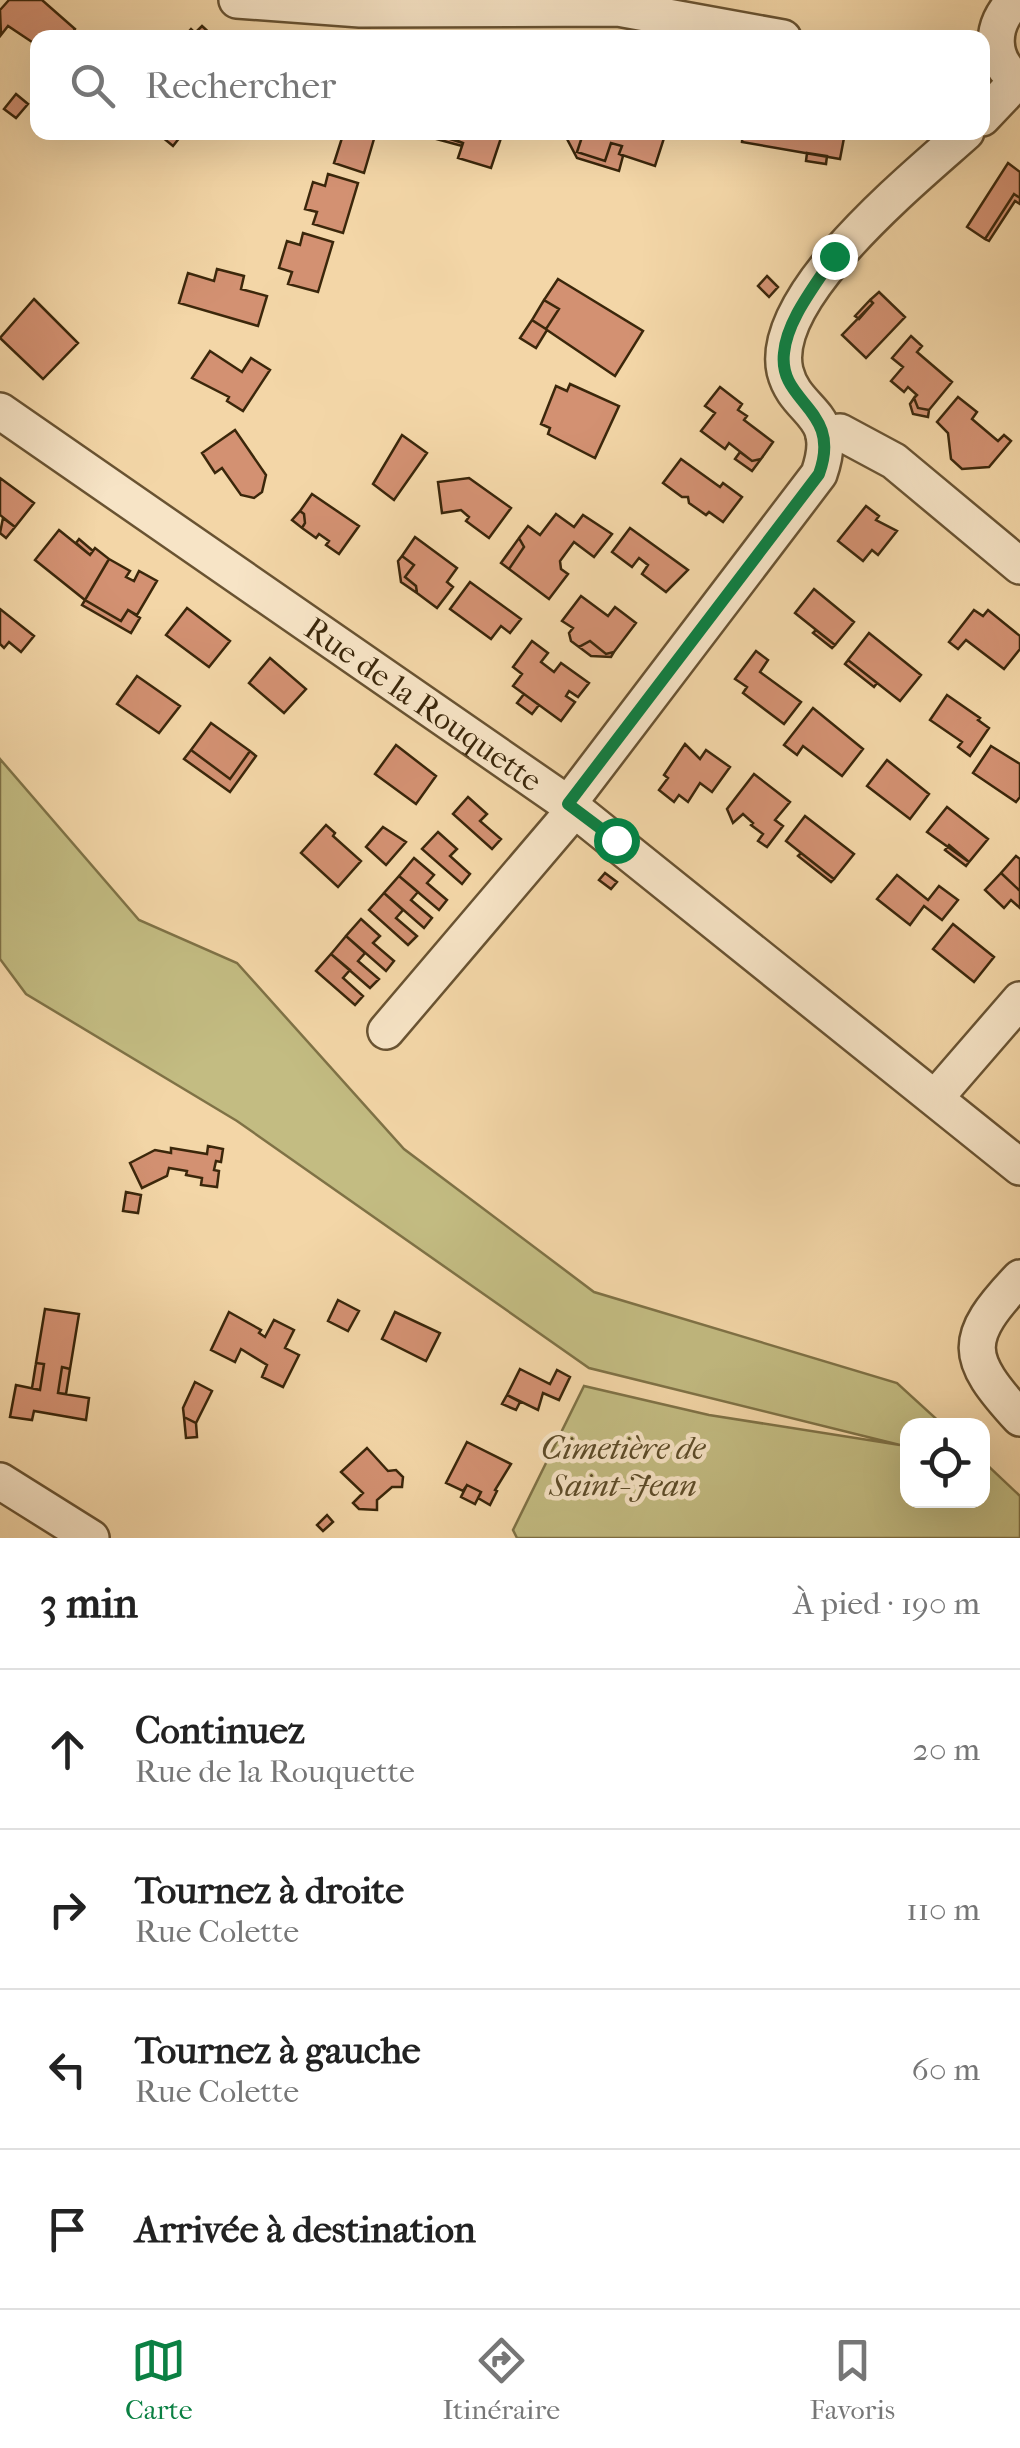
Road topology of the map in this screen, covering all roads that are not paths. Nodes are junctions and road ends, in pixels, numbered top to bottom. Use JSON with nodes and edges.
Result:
{"nodes":[{"id":1,"x":236,"y":0,"type":"edge"},
{"id":2,"x":1003,"y":4,"type":"edge"},
{"id":3,"x":740,"y":30,"type":"edge"},
{"id":4,"x":990,"y":48,"type":"edge"},
{"id":5,"x":990,"y":52,"type":"edge"},
{"id":6,"x":1018,"y":81,"type":"edge"},
{"id":7,"x":990,"y":110,"type":"edge"},
{"id":8,"x":957,"y":140,"type":"edge"},
{"id":9,"x":0,"y":411,"type":"edge"},
{"id":10,"x":824,"y":435,"type":"junction"},
{"id":11,"x":1020,"y":566,"type":"edge"},
{"id":12,"x":572,"y":806,"type":"junction"},
{"id":13,"x":1020,"y":1000,"type":"edge"},
{"id":14,"x":386,"y":1031,"type":"dead end"},
{"id":15,"x":936,"y":1097,"type":"junction"},
{"id":16,"x":1020,"y":1166,"type":"edge"},
{"id":17,"x":1020,"y":1278,"type":"edge"},
{"id":18,"x":1020,"y":1418,"type":"edge"},
{"id":19,"x":0,"y":1480,"type":"edge"},
{"id":20,"x":91,"y":1538,"type":"edge"}],
"edges":[{"from":1,"to":3,"type":"street"},
{"from":2,"to":4,"type":"street"},
{"from":5,"to":6,"type":"street"},
{"from":6,"to":7,"type":"street"},
{"from":8,"to":10,"type":"street"},
{"from":9,"to":12,"type":"street","name":"Rue de la Rouquette"},
{"from":10,"to":11,"type":"street"},
{"from":10,"to":12,"type":"street"},
{"from":12,"to":14,"type":"street"},
{"from":12,"to":15,"type":"street","name":"Rue de la Rouquette"},
{"from":13,"to":15,"type":"street"},
{"from":15,"to":16,"type":"street","name":"Rue de la Rouquette"},
{"from":17,"to":18,"type":"street"},
{"from":19,"to":20,"type":"street"}]}
